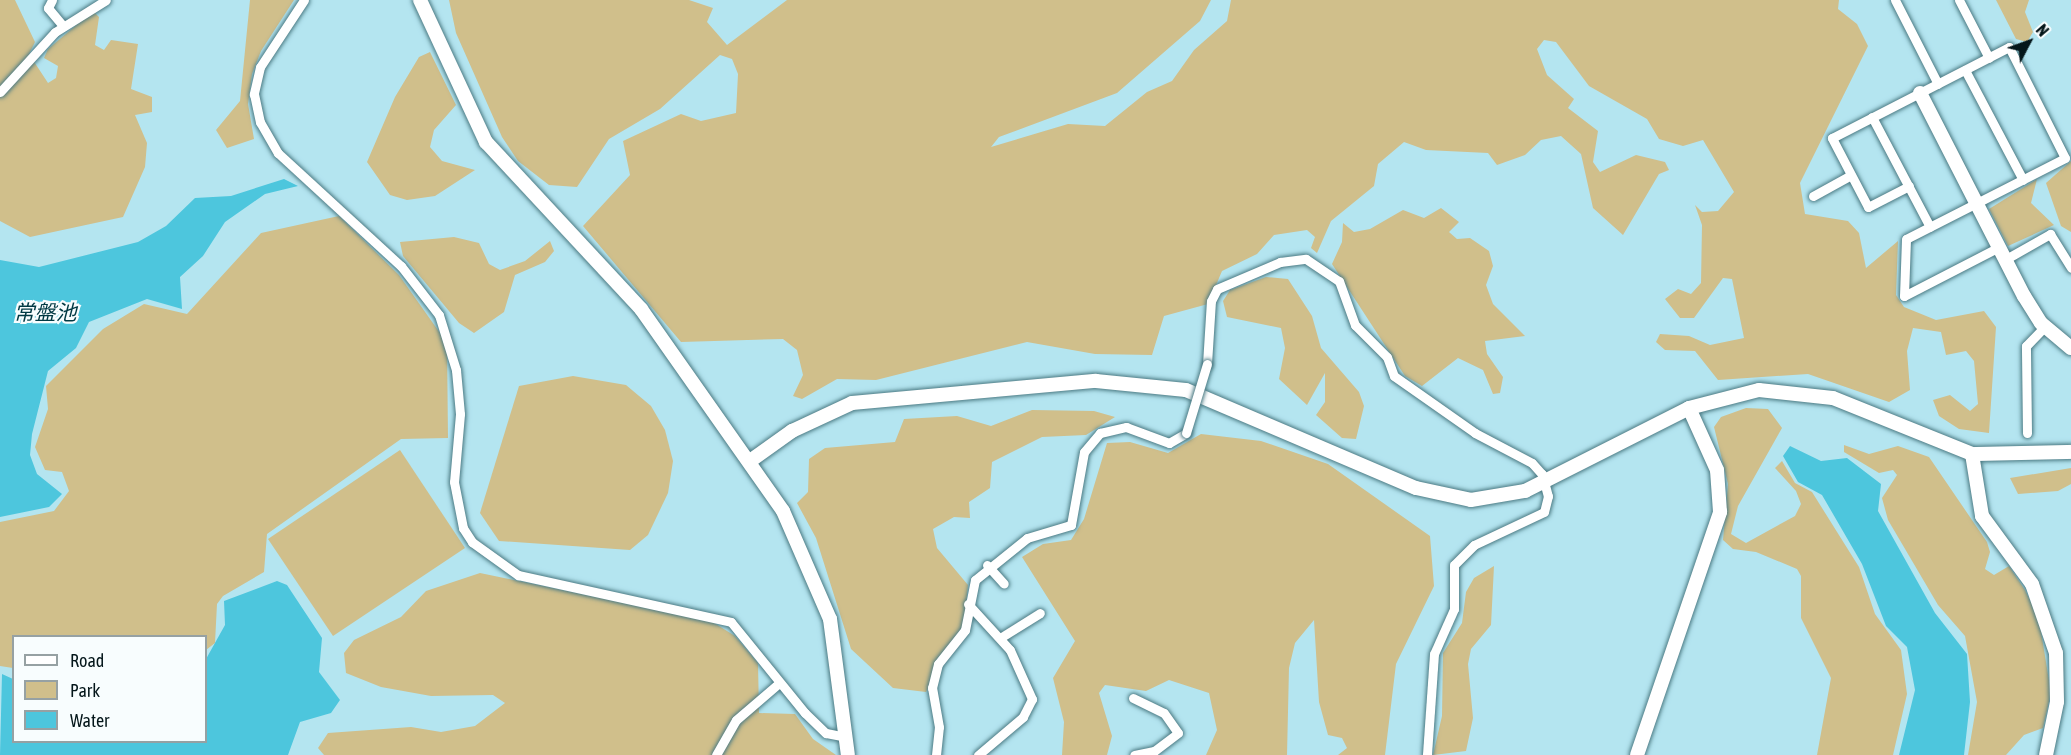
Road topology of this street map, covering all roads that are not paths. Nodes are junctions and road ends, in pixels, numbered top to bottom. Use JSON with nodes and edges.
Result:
{"nodes":[{"id":1,"x":52,"y":0,"type":"edge"},
{"id":2,"x":106,"y":0,"type":"edge"},
{"id":3,"x":304,"y":0,"type":"edge"},
{"id":4,"x":420,"y":0,"type":"edge"},
{"id":5,"x":1895,"y":0,"type":"edge"},
{"id":6,"x":1959,"y":0,"type":"edge"},
{"id":7,"x":63,"y":26,"type":"junction"},
{"id":8,"x":1989,"y":58,"type":"junction"},
{"id":9,"x":1965,"y":70,"type":"junction"},
{"id":10,"x":1938,"y":84,"type":"junction"},
{"id":11,"x":0,"y":92,"type":"edge"},
{"id":12,"x":1920,"y":93,"type":"junction"},
{"id":13,"x":1872,"y":117,"type":"junction"},
{"id":14,"x":1851,"y":176,"type":"junction"},
{"id":15,"x":2023,"y":180,"type":"junction"},
{"id":16,"x":1909,"y":186,"type":"junction"},
{"id":17,"x":1813,"y":196,"type":"dead end"},
{"id":18,"x":1977,"y":204,"type":"junction"},
{"id":19,"x":1930,"y":227,"type":"junction"},
{"id":20,"x":2002,"y":253,"type":"junction"},
{"id":21,"x":2071,"y":268,"type":"edge"},
{"id":22,"x":2045,"y":326,"type":"junction"},
{"id":23,"x":2069,"y":343,"type":"edge"},
{"id":24,"x":1689,"y":408,"type":"junction"},
{"id":25,"x":2027,"y":433,"type":"dead end"},
{"id":26,"x":2071,"y":452,"type":"edge"},
{"id":27,"x":1972,"y":453,"type":"junction"},
{"id":28,"x":750,"y":461,"type":"junction"},
{"id":29,"x":1545,"y":482,"type":"junction"},
{"id":30,"x":987,"y":566,"type":"junction"},
{"id":31,"x":1004,"y":584,"type":"dead end"},
{"id":32,"x":968,"y":604,"type":"junction"},
{"id":33,"x":1041,"y":613,"type":"dead end"},
{"id":34,"x":1000,"y":638,"type":"junction"},
{"id":35,"x":779,"y":683,"type":"junction"},
{"id":36,"x":1133,"y":698,"type":"dead end"},
{"id":37,"x":846,"y":737,"type":"junction"},
{"id":38,"x":716,"y":755,"type":"edge"},
{"id":39,"x":848,"y":755,"type":"edge"},
{"id":40,"x":936,"y":755,"type":"edge"},
{"id":41,"x":978,"y":755,"type":"edge"},
{"id":42,"x":1134,"y":755,"type":"edge"},
{"id":43,"x":1427,"y":755,"type":"edge"},
{"id":44,"x":1637,"y":755,"type":"edge"},
{"id":45,"x":2046,"y":755,"type":"edge"}],
"edges":[{"from":1,"to":7,"type":"street"},
{"from":2,"to":7,"type":"street"},
{"from":3,"to":35,"type":"street"},
{"from":4,"to":28,"type":"street"},
{"from":5,"to":10,"type":"street"},
{"from":6,"to":8,"type":"street"},
{"from":7,"to":11,"type":"street"},
{"from":8,"to":9,"type":"street"},
{"from":8,"to":15,"type":"street"},
{"from":9,"to":10,"type":"street"},
{"from":9,"to":15,"type":"street"},
{"from":10,"to":12,"type":"street"},
{"from":12,"to":13,"type":"street"},
{"from":12,"to":18,"type":"street"},
{"from":13,"to":14,"type":"street"},
{"from":13,"to":16,"type":"street"},
{"from":14,"to":16,"type":"street"},
{"from":14,"to":17,"type":"street"},
{"from":15,"to":18,"type":"street"},
{"from":16,"to":19,"type":"street"},
{"from":18,"to":19,"type":"street"},
{"from":18,"to":20,"type":"street"},
{"from":19,"to":20,"type":"street"},
{"from":20,"to":21,"type":"street"},
{"from":20,"to":22,"type":"street"},
{"from":22,"to":23,"type":"street"},
{"from":22,"to":25,"type":"street"},
{"from":24,"to":27,"type":"street"},
{"from":24,"to":29,"type":"street"},
{"from":24,"to":44,"type":"street"},
{"from":26,"to":27,"type":"street"},
{"from":27,"to":45,"type":"street"},
{"from":28,"to":29,"type":"street"},
{"from":28,"to":37,"type":"street"},
{"from":29,"to":30,"type":"street","bridge":true},
{"from":29,"to":43,"type":"street"},
{"from":30,"to":31,"type":"street"},
{"from":30,"to":32,"type":"street"},
{"from":32,"to":34,"type":"street"},
{"from":32,"to":40,"type":"street"},
{"from":33,"to":34,"type":"street"},
{"from":34,"to":41,"type":"street"},
{"from":35,"to":37,"type":"street"},
{"from":35,"to":38,"type":"street"},
{"from":36,"to":42,"type":"street"},
{"from":37,"to":39,"type":"street"}]}
